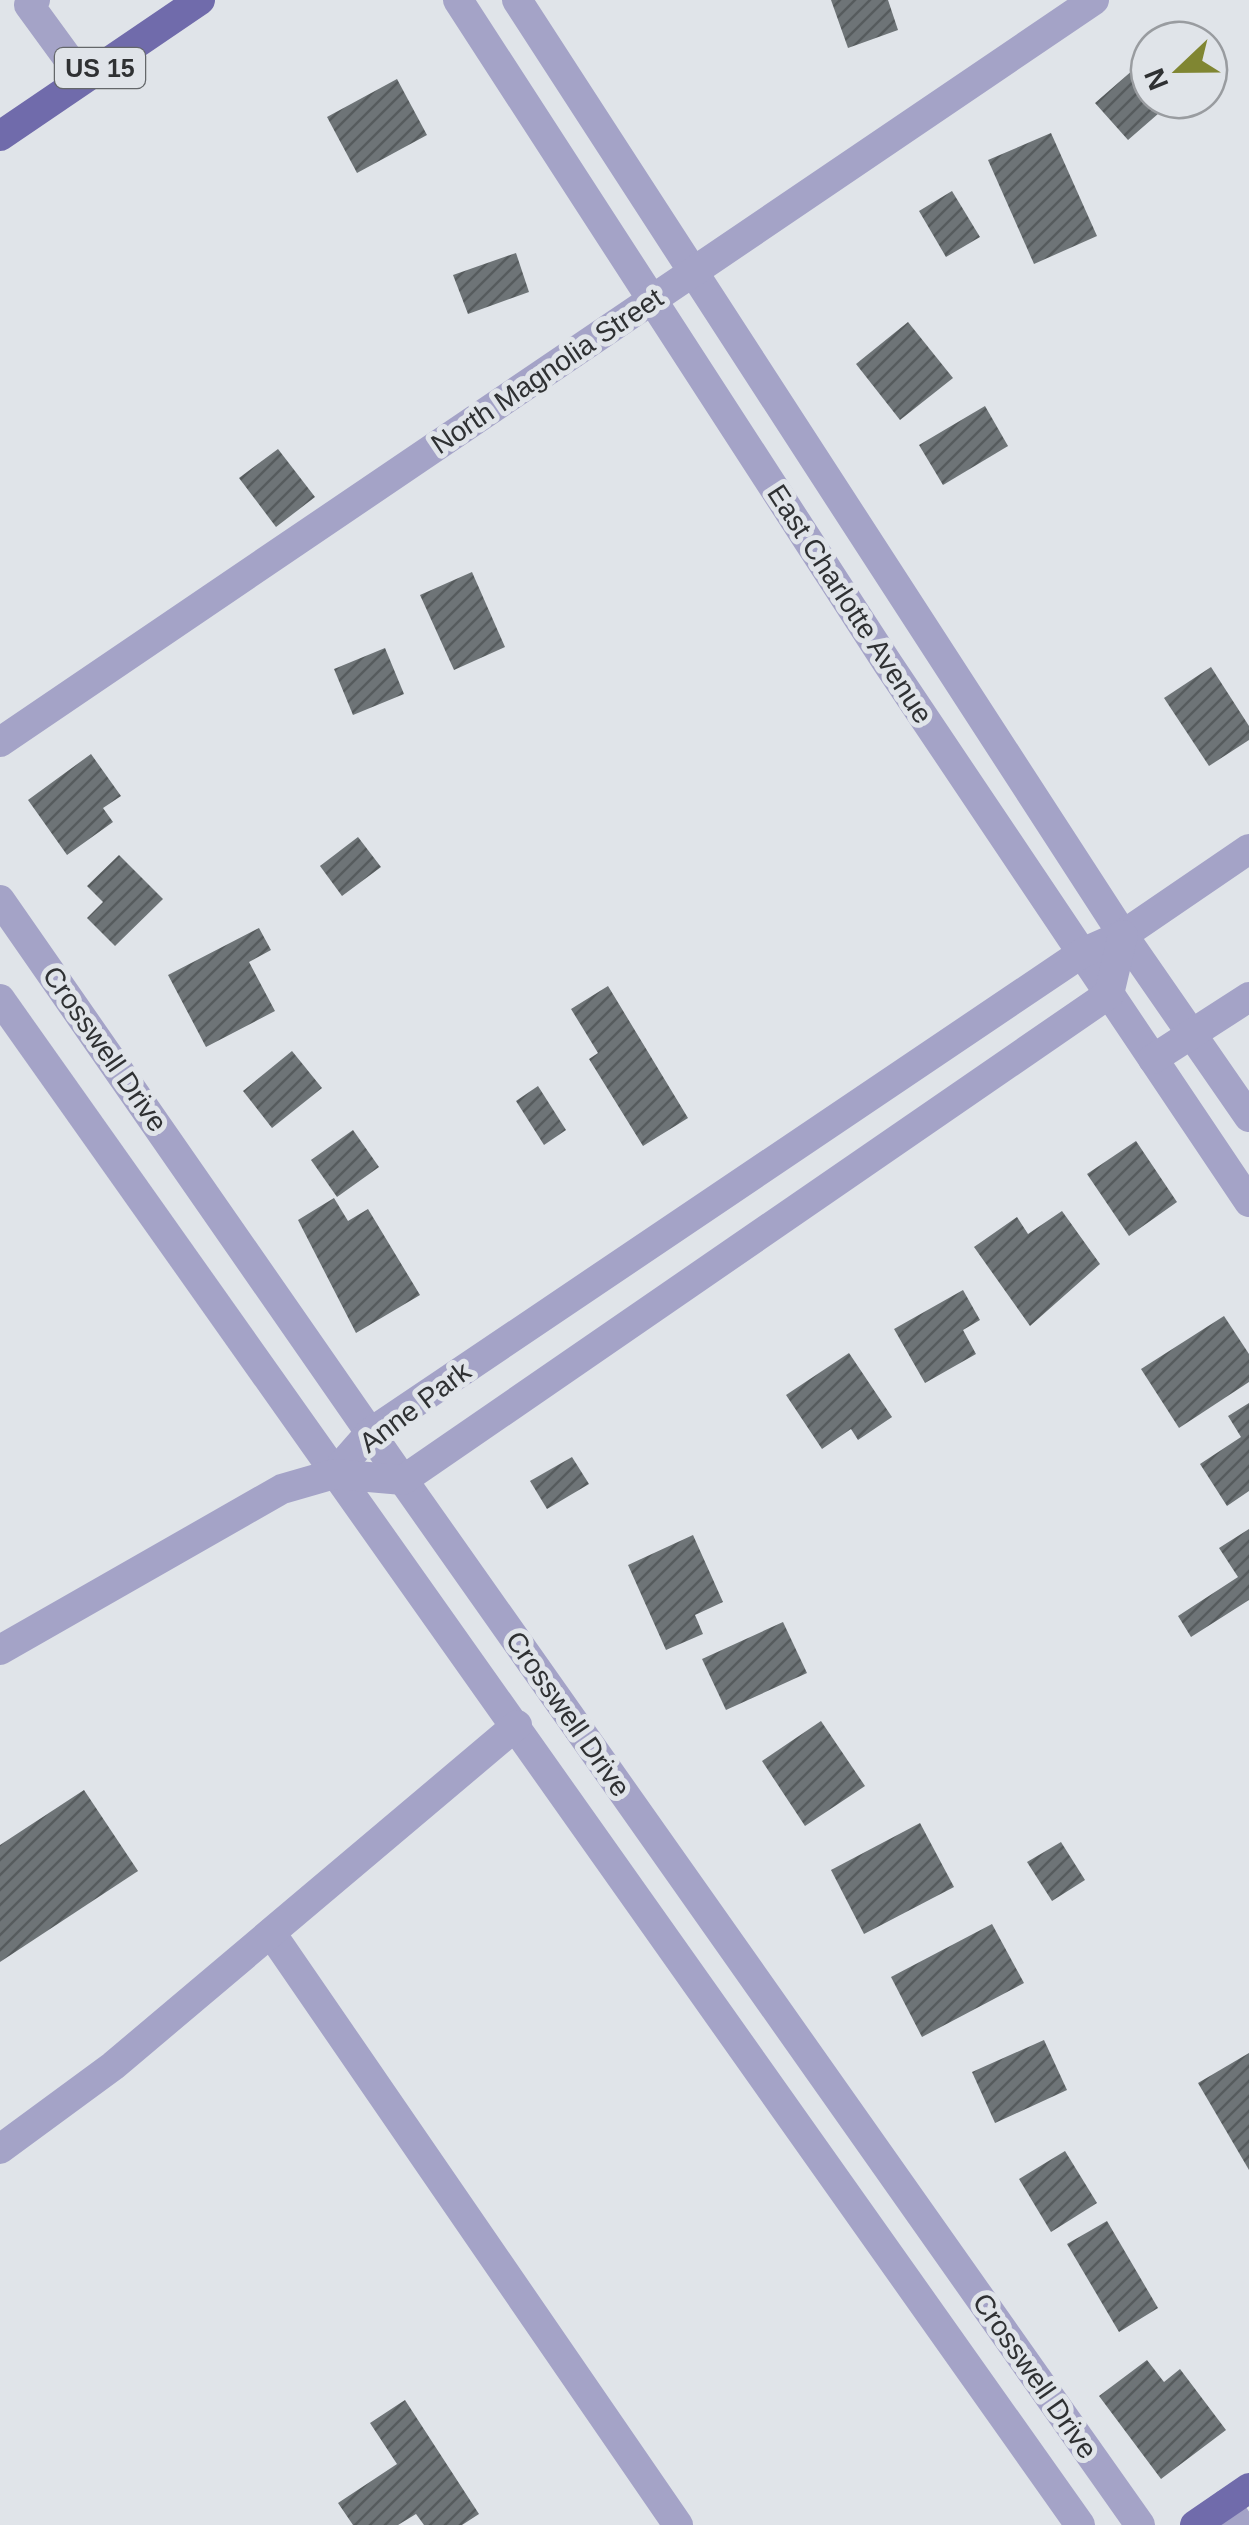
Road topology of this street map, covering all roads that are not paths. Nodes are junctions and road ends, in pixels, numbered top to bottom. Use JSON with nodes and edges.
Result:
{"nodes":[{"id":1,"x":200,"y":0,"type":"edge"},
{"id":2,"x":458,"y":0,"type":"edge"},
{"id":3,"x":517,"y":0,"type":"edge"},
{"id":4,"x":1094,"y":0,"type":"edge"},
{"id":5,"x":28,"y":2,"type":"edge"},
{"id":6,"x":83,"y":79,"type":"junction"},
{"id":7,"x":0,"y":136,"type":"edge"},
{"id":8,"x":693,"y":272,"type":"junction"},
{"id":9,"x":652,"y":300,"type":"junction"},
{"id":10,"x":0,"y":742,"type":"edge"},
{"id":11,"x":1249,"y":849,"type":"edge"},
{"id":12,"x":0,"y":900,"type":"edge"},
{"id":13,"x":1123,"y":935,"type":"junction"},
{"id":14,"x":1082,"y":954,"type":"junction"},
{"id":15,"x":1110,"y":994,"type":"junction"},
{"id":16,"x":1249,"y":996,"type":"edge"},
{"id":17,"x":0,"y":999,"type":"edge"},
{"id":18,"x":1193,"y":1034,"type":"junction"},
{"id":19,"x":1153,"y":1059,"type":"junction"},
{"id":20,"x":1249,"y":1117,"type":"edge"},
{"id":21,"x":1249,"y":1202,"type":"edge"},
{"id":22,"x":370,"y":1433,"type":"junction"},
{"id":23,"x":334,"y":1474,"type":"junction"},
{"id":24,"x":403,"y":1480,"type":"junction"},
{"id":25,"x":0,"y":1650,"type":"edge"},
{"id":26,"x":517,"y":1725,"type":"junction"},
{"id":27,"x":271,"y":1932,"type":"junction"},
{"id":28,"x":0,"y":2149,"type":"edge"},
{"id":29,"x":1238,"y":2506,"type":"edge"},
{"id":30,"x":678,"y":2525,"type":"edge"},
{"id":31,"x":1080,"y":2525,"type":"edge"},
{"id":32,"x":1140,"y":2525,"type":"edge"},
{"id":33,"x":1195,"y":2525,"type":"edge"}],
"edges":[{"from":1,"to":6,"type":"main road","number":"US 15"},
{"from":2,"to":9,"type":"street","name":"East Charlotte Avenue"},
{"from":3,"to":8,"type":"street","name":"East Charlotte Avenue"},
{"from":4,"to":8,"type":"street","name":"North Magnolia Street"},
{"from":5,"to":6,"type":"street"},
{"from":6,"to":7,"type":"main road","number":"US 15"},
{"from":8,"to":9,"type":"street","name":"North Magnolia Street"},
{"from":8,"to":13,"type":"street","name":"East Charlotte Avenue"},
{"from":9,"to":10,"type":"street","name":"North Magnolia Street"},
{"from":9,"to":14,"type":"street","name":"East Charlotte Avenue"},
{"from":11,"to":13,"type":"street","name":"Anne Park"},
{"from":12,"to":22,"type":"street","name":"Crosswell Drive"},
{"from":13,"to":14,"type":"street","name":"Anne Park"},
{"from":13,"to":15,"type":"street"},
{"from":13,"to":18,"type":"street","name":"East Charlotte Avenue"},
{"from":14,"to":15,"type":"street","name":"East Charlotte Avenue"},
{"from":14,"to":22,"type":"street","name":"Anne Park"},
{"from":15,"to":19,"type":"street","name":"East Charlotte Avenue"},
{"from":15,"to":24,"type":"street","name":"Anne Park"},
{"from":16,"to":18,"type":"street"},
{"from":17,"to":23,"type":"street","name":"Crosswell Drive"},
{"from":18,"to":19,"type":"street"},
{"from":18,"to":20,"type":"street","name":"East Charlotte Avenue"},
{"from":19,"to":21,"type":"street","name":"East Charlotte Avenue"},
{"from":22,"to":23,"type":"street","name":"Anne Park"},
{"from":22,"to":24,"type":"street","name":"Crosswell Drive"},
{"from":23,"to":24,"type":"street","name":"Anne Park"},
{"from":23,"to":25,"type":"street"},
{"from":23,"to":26,"type":"street","name":"Crosswell Drive"},
{"from":24,"to":32,"type":"street","name":"Crosswell Drive"},
{"from":26,"to":27,"type":"street"},
{"from":26,"to":31,"type":"street","name":"Crosswell Drive"},
{"from":27,"to":28,"type":"street"},
{"from":27,"to":30,"type":"street"},
{"from":29,"to":33,"type":"main road"}]}
